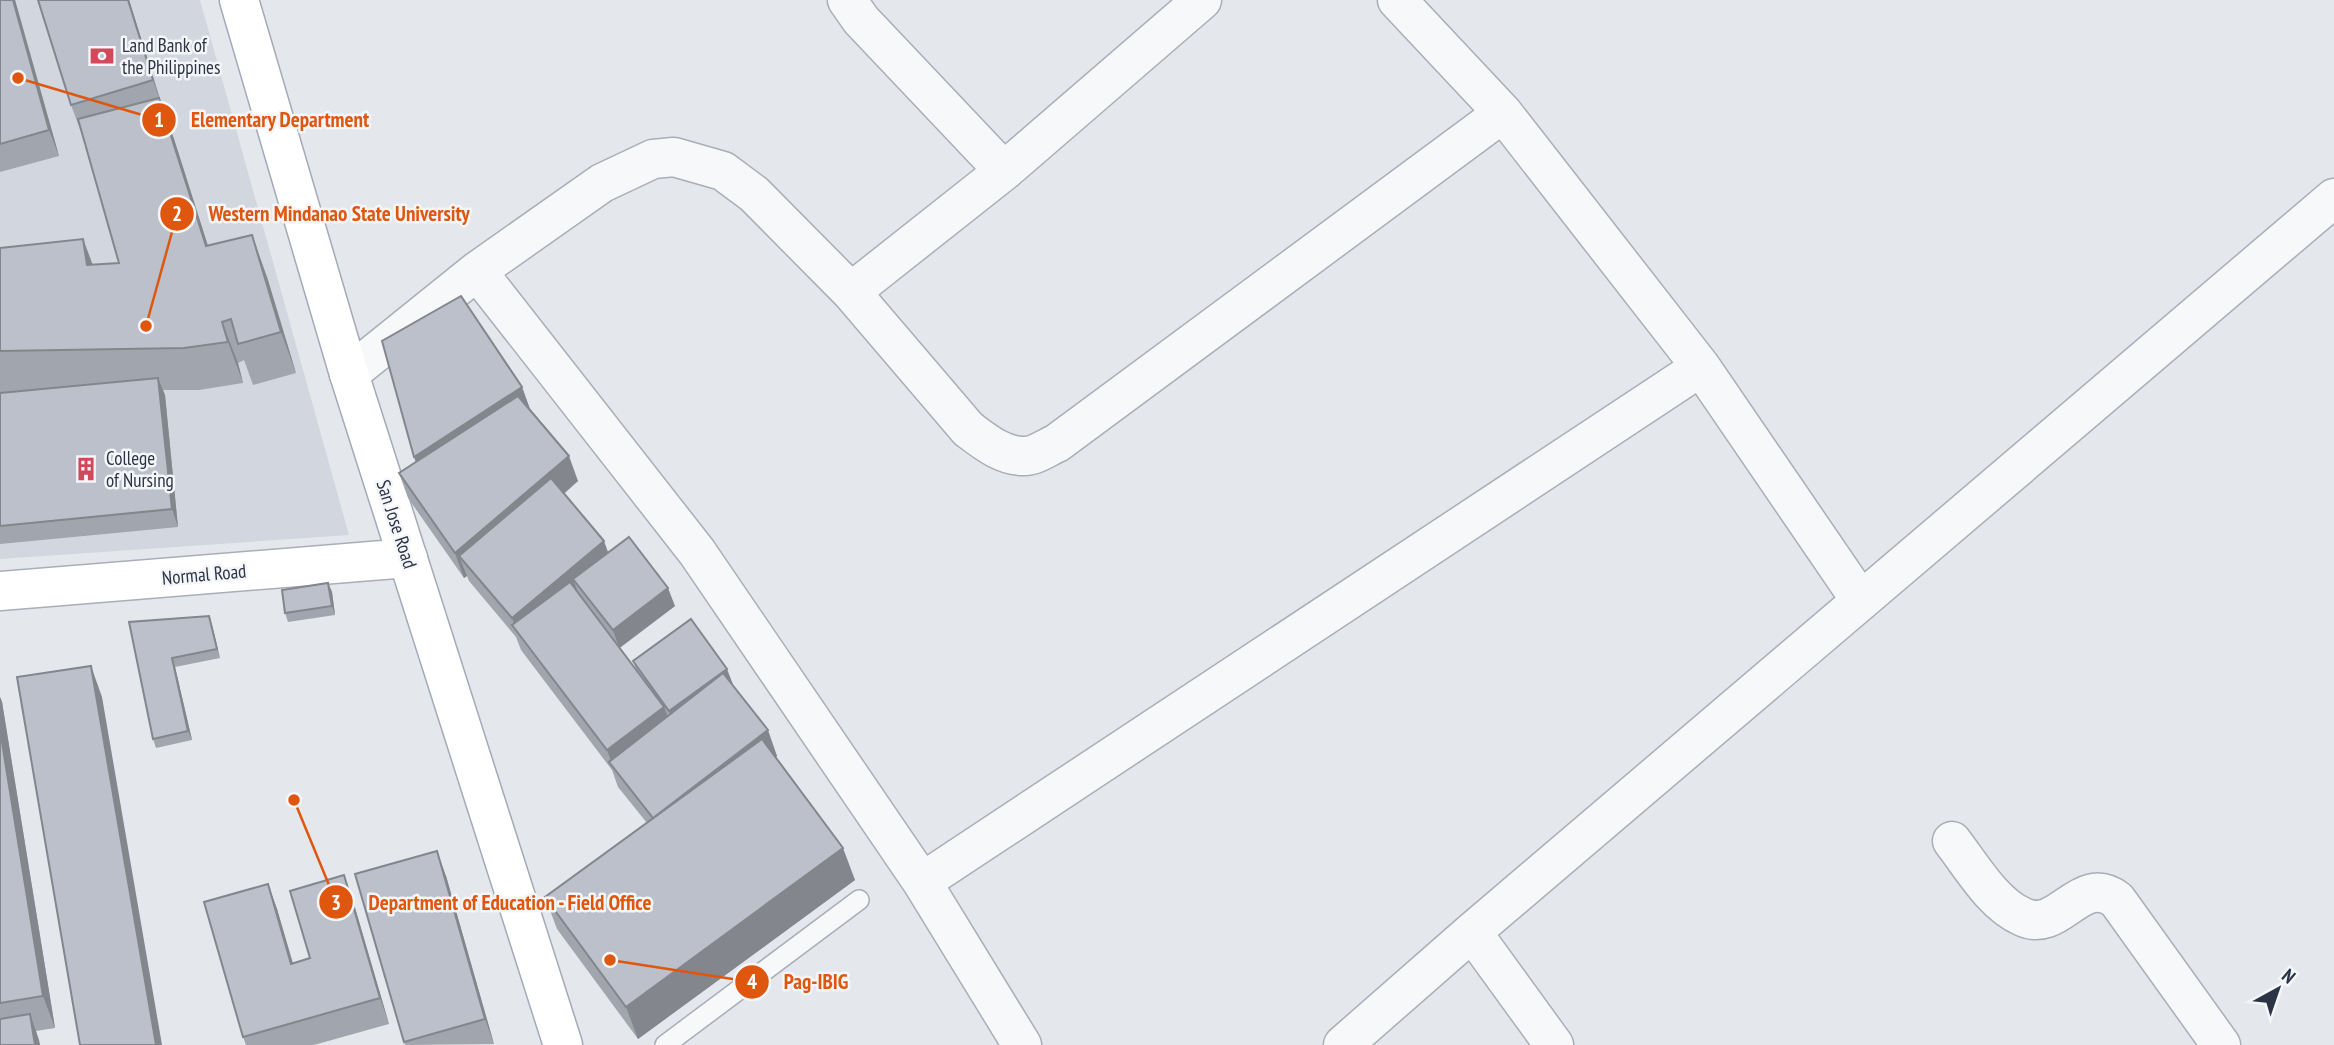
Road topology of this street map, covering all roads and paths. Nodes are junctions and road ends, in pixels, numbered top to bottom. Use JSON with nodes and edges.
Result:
{"nodes":[{"id":1,"x":239,"y":0,"type":"edge"},
{"id":2,"x":847,"y":0,"type":"edge"},
{"id":3,"x":1202,"y":0,"type":"edge"},
{"id":4,"x":1397,"y":0,"type":"edge"},
{"id":5,"x":1503,"y":113,"type":"junction"},
{"id":6,"x":1004,"y":171,"type":"junction"},
{"id":7,"x":2334,"y":198,"type":"edge"},
{"id":8,"x":477,"y":271,"type":"junction"},
{"id":9,"x":851,"y":292,"type":"junction"},
{"id":10,"x":1701,"y":367,"type":"junction"},
{"id":11,"x":349,"y":374,"type":"junction"},
{"id":12,"x":408,"y":558,"type":"junction"},
{"id":13,"x":0,"y":591,"type":"edge"},
{"id":14,"x":1860,"y":601,"type":"junction"},
{"id":15,"x":1952,"y":841,"type":"dead end"},
{"id":16,"x":922,"y":882,"type":"junction"},
{"id":17,"x":859,"y":900,"type":"dead end"},
{"id":18,"x":1472,"y":933,"type":"junction"},
{"id":19,"x":563,"y":1045,"type":"edge"},
{"id":20,"x":665,"y":1045,"type":"edge"},
{"id":21,"x":1022,"y":1045,"type":"edge"},
{"id":22,"x":1343,"y":1045,"type":"edge"},
{"id":23,"x":1554,"y":1045,"type":"edge"},
{"id":24,"x":2221,"y":1045,"type":"edge"}],
"edges":[{"from":1,"to":11,"type":"main road","name":"San Jose Road"},
{"from":2,"to":6,"type":"street"},
{"from":3,"to":6,"type":"street"},
{"from":4,"to":5,"type":"street"},
{"from":5,"to":9,"type":"street"},
{"from":5,"to":10,"type":"street"},
{"from":6,"to":9,"type":"street"},
{"from":7,"to":14,"type":"street"},
{"from":8,"to":9,"type":"street"},
{"from":8,"to":11,"type":"street"},
{"from":8,"to":16,"type":"street"},
{"from":10,"to":14,"type":"street"},
{"from":10,"to":16,"type":"street"},
{"from":11,"to":12,"type":"main road","name":"San Jose Road"},
{"from":12,"to":13,"type":"main road","name":"Normal Road"},
{"from":12,"to":19,"type":"main road","name":"San Jose Road"},
{"from":14,"to":18,"type":"street"},
{"from":15,"to":24,"type":"street"},
{"from":16,"to":21,"type":"street"},
{"from":17,"to":20,"type":"lane"},
{"from":18,"to":22,"type":"street"},
{"from":18,"to":23,"type":"street"}]}
